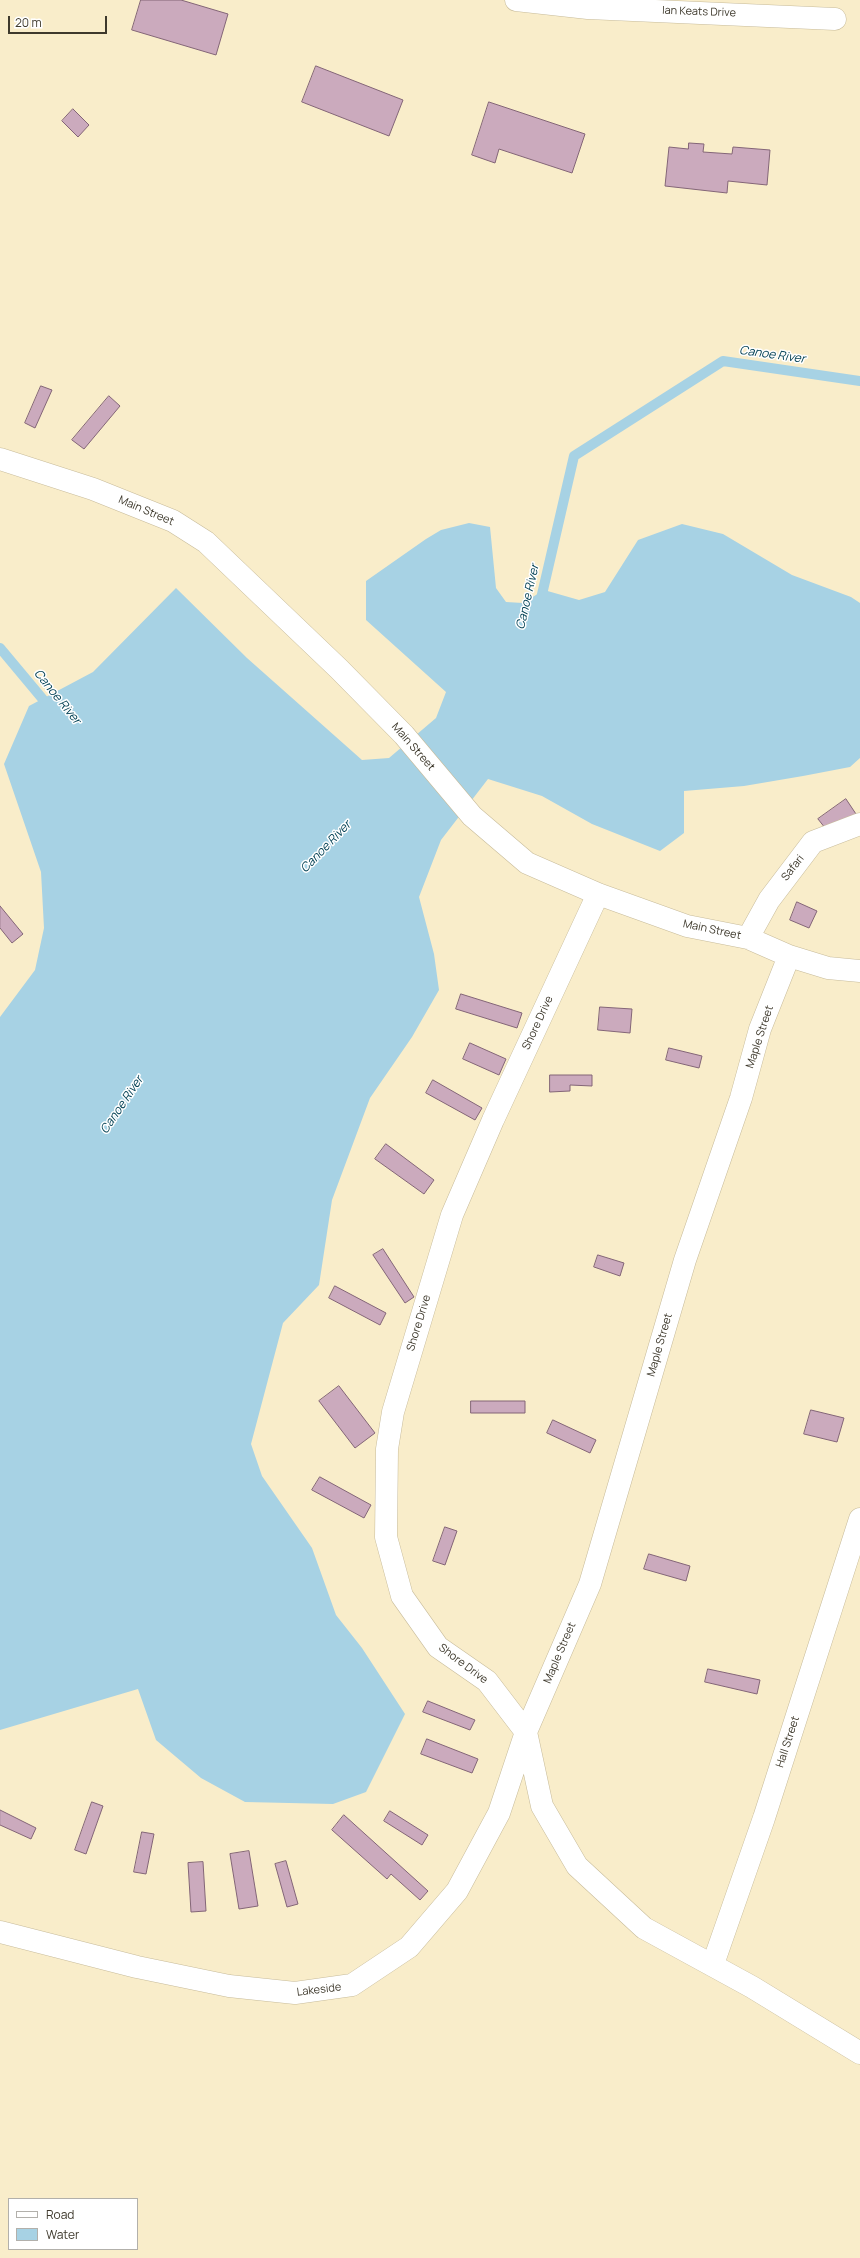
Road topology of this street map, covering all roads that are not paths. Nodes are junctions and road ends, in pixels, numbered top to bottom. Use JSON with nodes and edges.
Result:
{"nodes":[{"id":1,"x":516,"y":0,"type":"edge"},
{"id":2,"x":835,"y":19,"type":"dead end"},
{"id":3,"x":0,"y":459,"type":"edge"},
{"id":4,"x":860,"y":824,"type":"edge"},
{"id":5,"x":598,"y":894,"type":"junction"},
{"id":6,"x":748,"y":938,"type":"junction"},
{"id":7,"x":789,"y":956,"type":"junction"},
{"id":8,"x":860,"y":971,"type":"edge"},
{"id":9,"x":860,"y":1519,"type":"edge"},
{"id":10,"x":526,"y":1732,"type":"junction"},
{"id":11,"x":1,"y":1934,"type":"edge"},
{"id":12,"x":713,"y":1964,"type":"junction"},
{"id":13,"x":860,"y":2053,"type":"edge"}],
"edges":[{"from":1,"to":2,"type":"street","name":"Ian Keats Drive"},
{"from":3,"to":5,"type":"street","name":"Main Street"},
{"from":4,"to":6,"type":"street","name":"Safari"},
{"from":5,"to":6,"type":"street","name":"Main Street"},
{"from":5,"to":10,"type":"street","name":"Shore Drive"},
{"from":6,"to":7,"type":"street","name":"Main Street"},
{"from":7,"to":8,"type":"street","name":"Main Street"},
{"from":7,"to":10,"type":"street","name":"Maple Street"},
{"from":9,"to":12,"type":"street","name":"Hall Street"},
{"from":10,"to":11,"type":"street","name":"Lakeside"},
{"from":10,"to":12,"type":"street"},
{"from":12,"to":13,"type":"street"}]}
